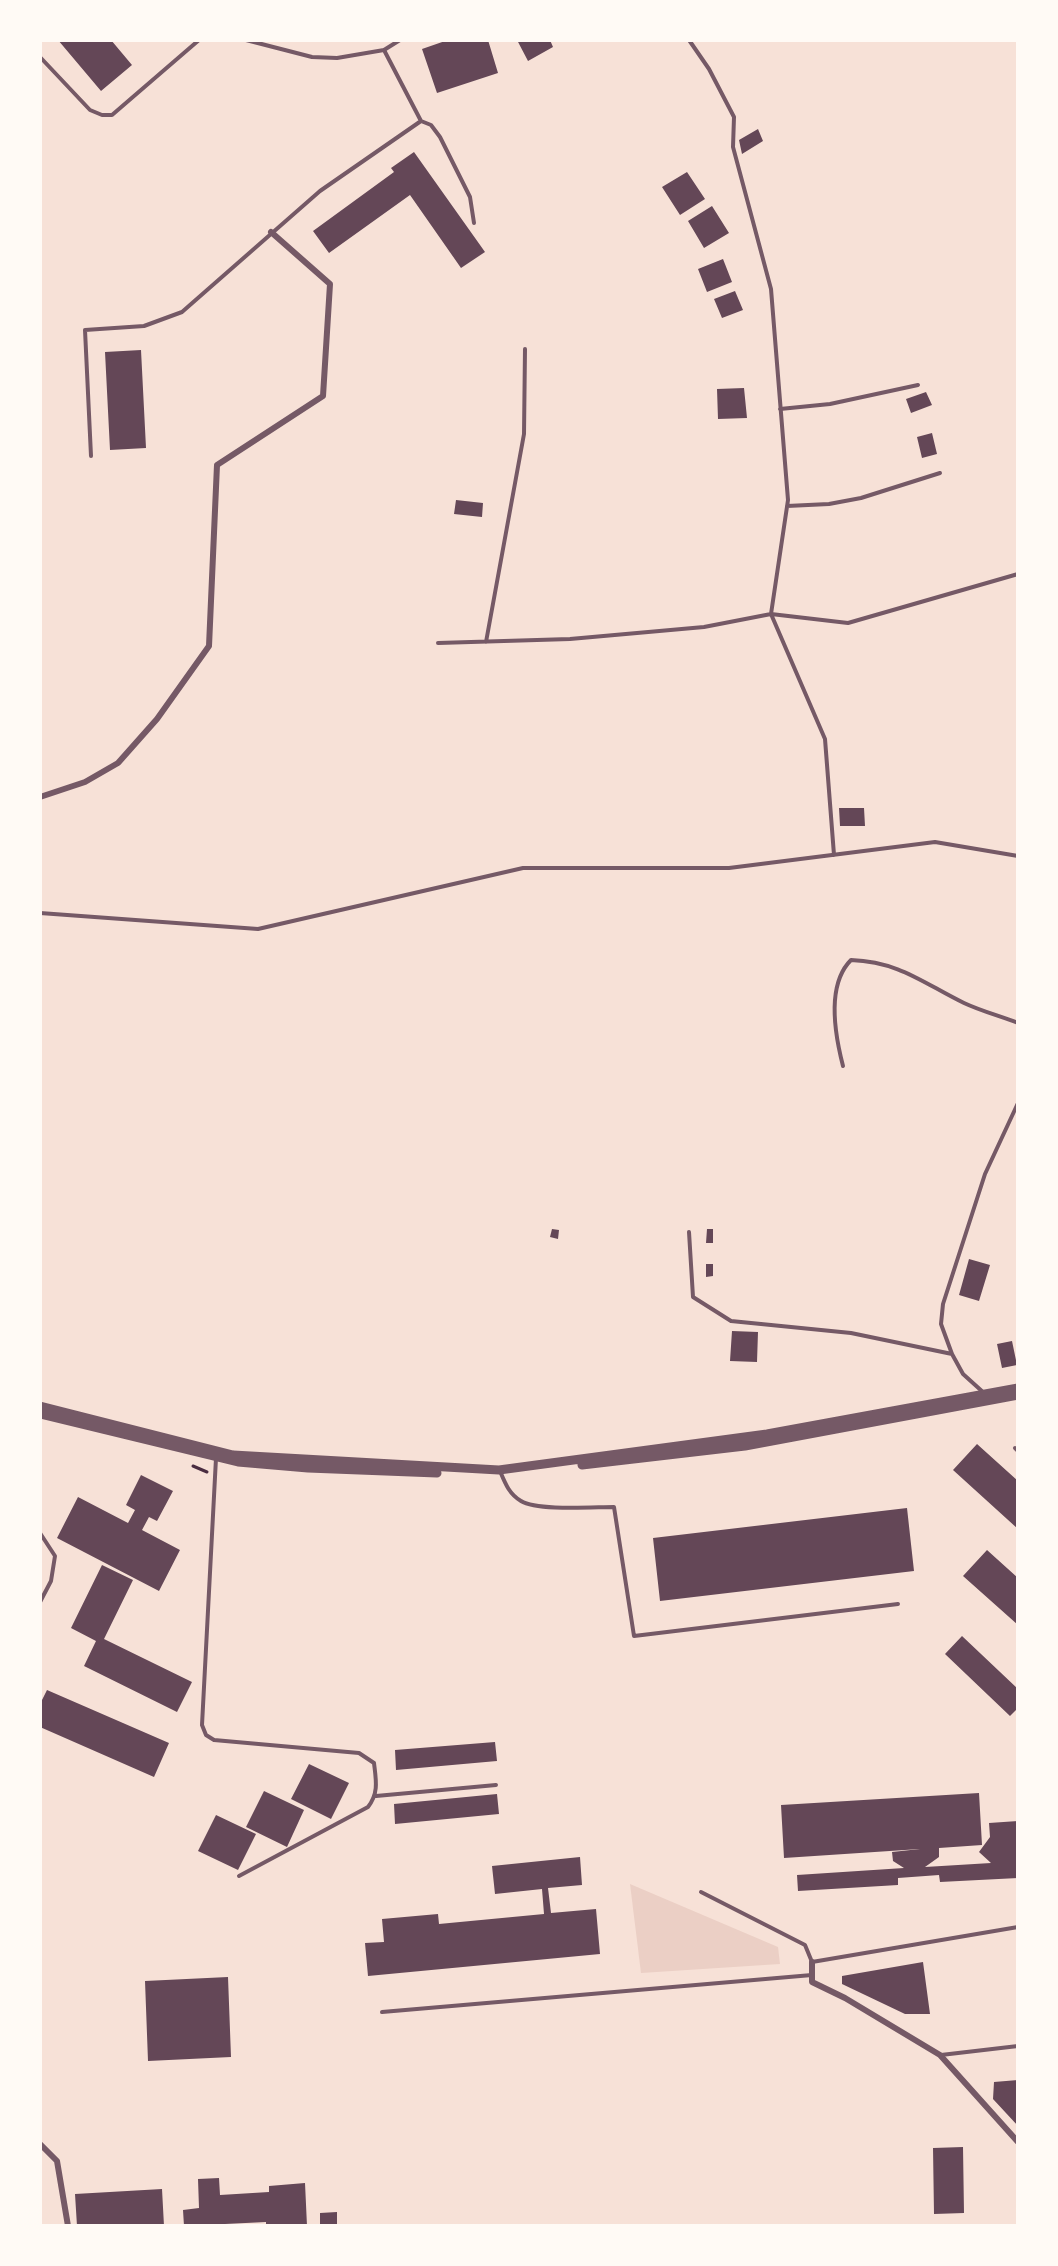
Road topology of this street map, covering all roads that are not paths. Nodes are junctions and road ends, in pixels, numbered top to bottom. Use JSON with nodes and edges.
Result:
{"nodes":[{"id":1,"x":199,"y":40,"type":"edge"},
{"id":2,"x":246,"y":40,"type":"edge"},
{"id":3,"x":400,"y":40,"type":"edge"},
{"id":4,"x":689,"y":40,"type":"edge"},
{"id":5,"x":384,"y":50,"type":"junction"},
{"id":6,"x":40,"y":57,"type":"edge"},
{"id":7,"x":422,"y":122,"type":"junction"},
{"id":8,"x":474,"y":223,"type":"dead end"},
{"id":9,"x":271,"y":232,"type":"junction"},
{"id":10,"x":525,"y":349,"type":"dead end"},
{"id":11,"x":918,"y":385,"type":"dead end"},
{"id":12,"x":780,"y":409,"type":"junction"},
{"id":13,"x":91,"y":456,"type":"dead end"},
{"id":14,"x":940,"y":473,"type":"dead end"},
{"id":15,"x":787,"y":506,"type":"junction"},
{"id":16,"x":1017,"y":574,"type":"edge"},
{"id":17,"x":771,"y":614,"type":"junction"},
{"id":18,"x":486,"y":642,"type":"junction"},
{"id":19,"x":438,"y":643,"type":"dead end"},
{"id":20,"x":40,"y":797,"type":"edge"},
{"id":21,"x":834,"y":855,"type":"junction"},
{"id":22,"x":1017,"y":856,"type":"edge"},
{"id":23,"x":40,"y":913,"type":"edge"},
{"id":24,"x":1017,"y":1023,"type":"edge"},
{"id":25,"x":843,"y":1066,"type":"dead end"},
{"id":26,"x":1017,"y":1103,"type":"edge"},
{"id":27,"x":689,"y":1232,"type":"dead end"},
{"id":28,"x":952,"y":1354,"type":"junction"},
{"id":29,"x":1017,"y":1388,"type":"edge"},
{"id":30,"x":986,"y":1395,"type":"junction"},
{"id":31,"x":1017,"y":1395,"type":"edge"},
{"id":32,"x":40,"y":1406,"type":"edge"},
{"id":33,"x":40,"y":1414,"type":"edge"},
{"id":34,"x":216,"y":1455,"type":"junction"},
{"id":35,"x":500,"y":1473,"type":"junction"},
{"id":36,"x":40,"y":1533,"type":"edge"},
{"id":37,"x":40,"y":1602,"type":"edge"},
{"id":38,"x":898,"y":1604,"type":"dead end"},
{"id":39,"x":495,"y":1785,"type":"dead end"},
{"id":40,"x":376,"y":1796,"type":"junction"},
{"id":41,"x":239,"y":1876,"type":"dead end"},
{"id":42,"x":701,"y":1892,"type":"dead end"},
{"id":43,"x":1017,"y":1927,"type":"edge"},
{"id":44,"x":812,"y":1962,"type":"junction"},
{"id":45,"x":812,"y":1975,"type":"junction"},
{"id":46,"x":382,"y":2012,"type":"dead end"},
{"id":47,"x":1017,"y":2046,"type":"edge"},
{"id":48,"x":940,"y":2055,"type":"junction"},
{"id":49,"x":1017,"y":2142,"type":"edge"},
{"id":50,"x":40,"y":2144,"type":"edge"},
{"id":51,"x":68,"y":2226,"type":"edge"}],
"edges":[{"from":1,"to":6,"type":"lane"},
{"from":2,"to":5,"type":"lane"},
{"from":3,"to":5,"type":"lane"},
{"from":4,"to":12,"type":"lane"},
{"from":5,"to":7,"type":"lane"},
{"from":7,"to":8,"type":"lane"},
{"from":7,"to":9,"type":"lane"},
{"from":9,"to":13,"type":"lane"},
{"from":9,"to":20,"type":"street"},
{"from":10,"to":18,"type":"lane"},
{"from":11,"to":12,"type":"lane"},
{"from":12,"to":15,"type":"lane"},
{"from":14,"to":15,"type":"lane"},
{"from":15,"to":17,"type":"lane"},
{"from":16,"to":17,"type":"lane"},
{"from":17,"to":18,"type":"lane"},
{"from":17,"to":21,"type":"lane"},
{"from":18,"to":19,"type":"lane"},
{"from":21,"to":22,"type":"lane"},
{"from":21,"to":23,"type":"lane"},
{"from":24,"to":25,"type":"lane"},
{"from":26,"to":28,"type":"lane"},
{"from":27,"to":28,"type":"lane"},
{"from":28,"to":30,"type":"lane"},
{"from":29,"to":30,"type":"street"},
{"from":30,"to":35,"type":"street"},
{"from":31,"to":35,"type":"street"},
{"from":32,"to":34,"type":"street"},
{"from":33,"to":34,"type":"street"},
{"from":34,"to":35,"type":"street"},
{"from":34,"to":40,"type":"lane"},
{"from":35,"to":38,"type":"lane"},
{"from":36,"to":37,"type":"lane"},
{"from":39,"to":40,"type":"lane"},
{"from":40,"to":41,"type":"lane"},
{"from":42,"to":44,"type":"lane"},
{"from":43,"to":44,"type":"lane"},
{"from":44,"to":45,"type":"street"},
{"from":45,"to":46,"type":"lane"},
{"from":45,"to":48,"type":"street"},
{"from":47,"to":48,"type":"lane"},
{"from":48,"to":49,"type":"street"},
{"from":50,"to":51,"type":"street"}]}
